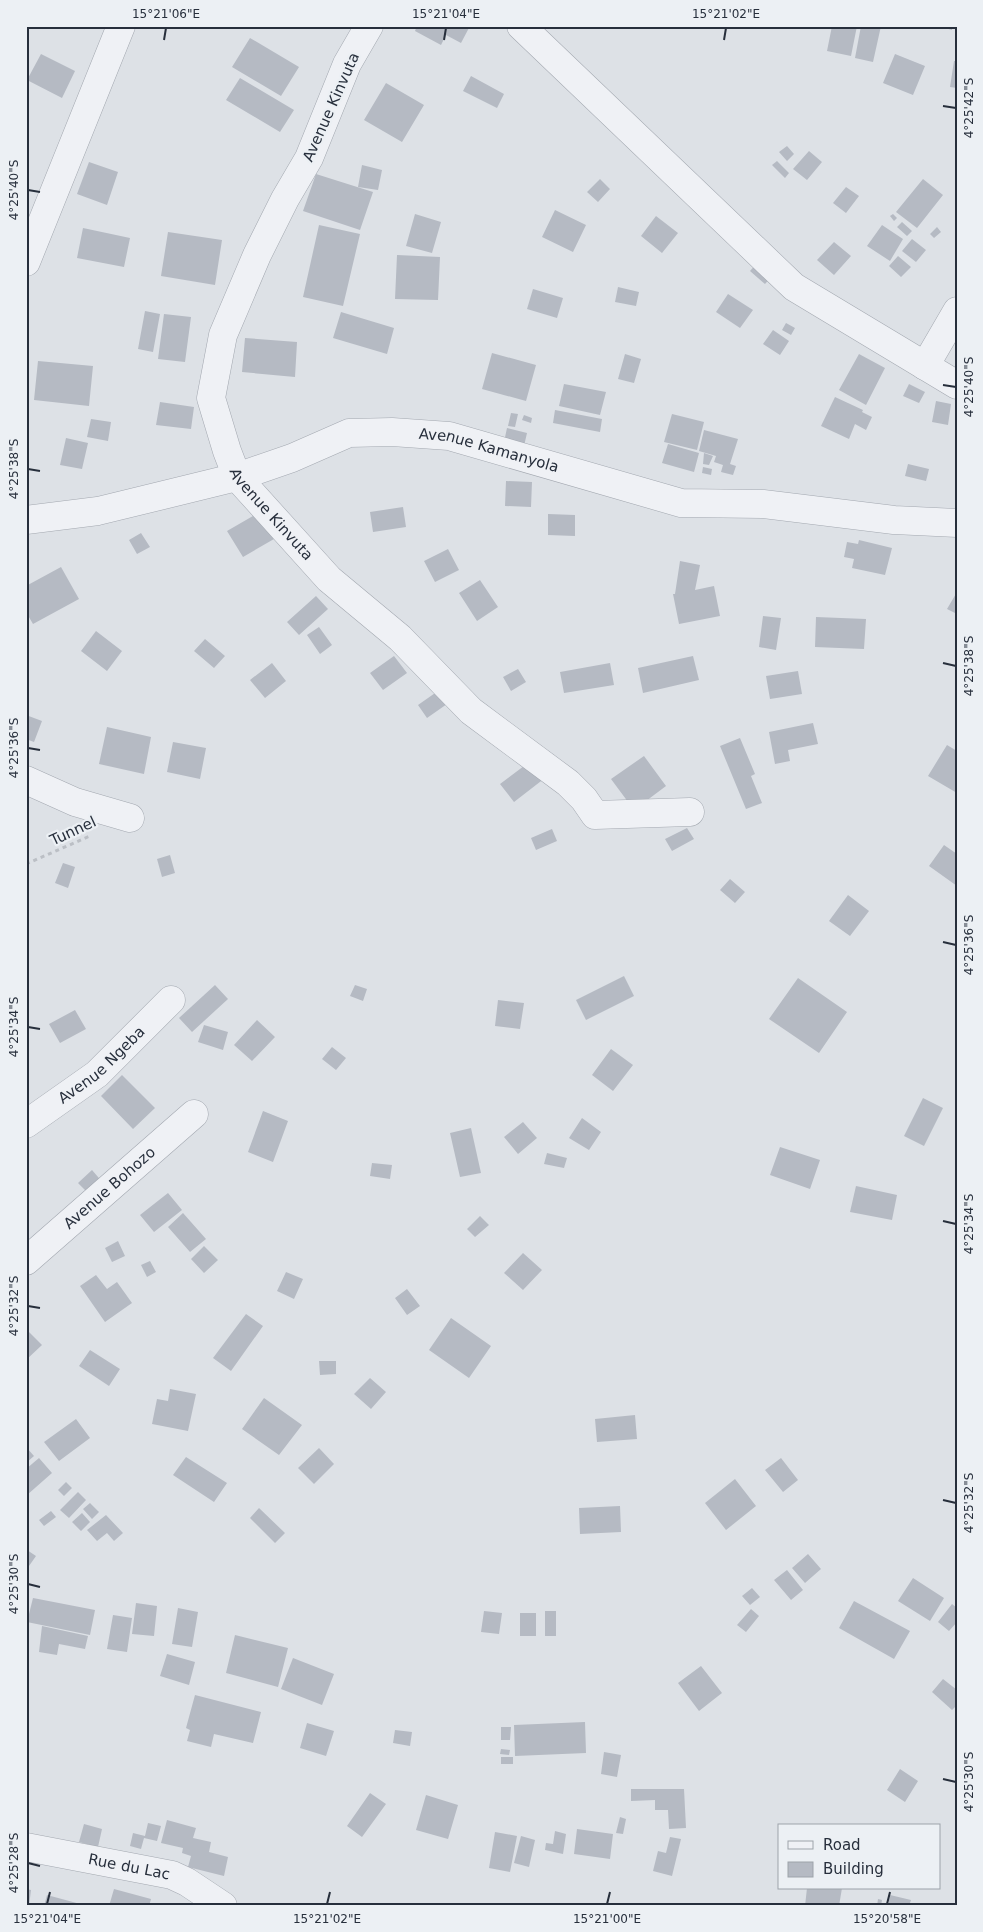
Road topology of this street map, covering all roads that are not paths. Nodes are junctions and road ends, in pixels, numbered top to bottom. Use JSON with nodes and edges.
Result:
{"nodes":[{"id":1,"x":121,"y":26,"type":"edge"},
{"id":2,"x":369,"y":26,"type":"edge"},
{"id":3,"x":521,"y":26,"type":"edge"},
{"id":4,"x":26,"y":262,"type":"edge"},
{"id":5,"x":957,"y":311,"type":"edge"},
{"id":6,"x":925,"y":366,"type":"junction"},
{"id":7,"x":957,"y":385,"type":"edge"},
{"id":8,"x":237,"y":477,"type":"junction"},
{"id":9,"x":26,"y":520,"type":"edge"},
{"id":10,"x":957,"y":523,"type":"edge"},
{"id":11,"x":26,"y":780,"type":"edge"},
{"id":12,"x":690,"y":812,"type":"dead end"},
{"id":13,"x":130,"y":818,"type":"road end"},
{"id":14,"x":171,"y":1000,"type":"dead end"},
{"id":15,"x":194,"y":1114,"type":"dead end"},
{"id":16,"x":26,"y":1124,"type":"edge"},
{"id":17,"x":26,"y":1261,"type":"edge"},
{"id":18,"x":26,"y":1847,"type":"edge"},
{"id":19,"x":224,"y":1906,"type":"edge"}],
"edges":[{"from":1,"to":4,"type":"street"},
{"from":2,"to":8,"type":"street","name":"Avenue Kinvuta"},
{"from":3,"to":6,"type":"street"},
{"from":5,"to":6,"type":"street"},
{"from":6,"to":7,"type":"street"},
{"from":8,"to":9,"type":"street","name":"Avenue Kamanyola"},
{"from":8,"to":10,"type":"street","name":"Avenue Kamanyola"},
{"from":8,"to":12,"type":"street","name":"Avenue Kinvuta"},
{"from":11,"to":13,"type":"street"},
{"from":14,"to":16,"type":"street","name":"Avenue Ngeba"},
{"from":15,"to":17,"type":"street","name":"Avenue Bohozo"},
{"from":18,"to":19,"type":"street","name":"Rue du Lac"}]}
